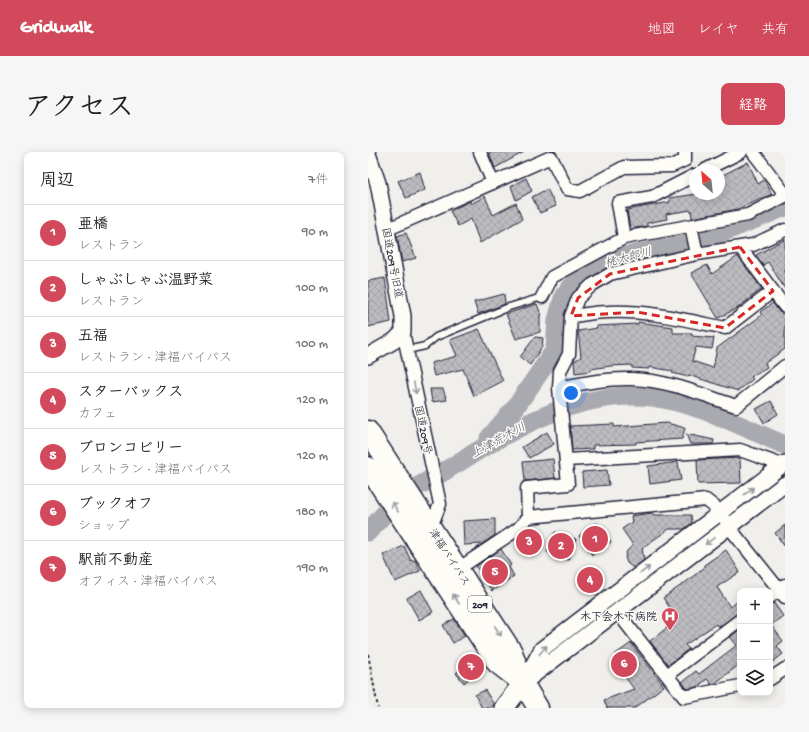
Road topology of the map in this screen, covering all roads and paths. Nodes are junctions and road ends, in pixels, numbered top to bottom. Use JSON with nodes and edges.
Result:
{"nodes":[{"id":1,"x":480,"y":152,"type":"edge"},
{"id":2,"x":685,"y":152,"type":"edge"},
{"id":3,"x":741,"y":152,"type":"edge"},
{"id":4,"x":753,"y":152,"type":"edge"},
{"id":5,"x":368,"y":154,"type":"edge"},
{"id":6,"x":550,"y":154,"type":"edge"},
{"id":7,"x":717,"y":164,"type":"edge"},
{"id":8,"x":689,"y":178,"type":"edge"},
{"id":9,"x":494,"y":183,"type":"junction"},
{"id":10,"x":785,"y":195,"type":"edge"},
{"id":11,"x":692,"y":226,"type":"junction"},
{"id":12,"x":386,"y":230,"type":"junction"},
{"id":13,"x":785,"y":230,"type":"edge"},
{"id":14,"x":624,"y":238,"type":"junction"},
{"id":15,"x":740,"y":247,"type":"junction"},
{"id":16,"x":696,"y":254,"type":"junction"},
{"id":17,"x":773,"y":291,"type":"junction"},
{"id":18,"x":542,"y":297,"type":"joint"},
{"id":19,"x":785,"y":307,"type":"edge"},
{"id":20,"x":571,"y":316,"type":"junction"},
{"id":21,"x":403,"y":332,"type":"junction"},
{"id":22,"x":407,"y":350,"type":"junction"},
{"id":23,"x":368,"y":356,"type":"edge"},
{"id":24,"x":785,"y":366,"type":"edge"},
{"id":25,"x":559,"y":388,"type":"junction"},
{"id":26,"x":368,"y":432,"type":"edge"},
{"id":27,"x":566,"y":460,"type":"junction"},
{"id":28,"x":784,"y":464,"type":"edge"},
{"id":29,"x":370,"y":470,"type":"edge"},
{"id":30,"x":785,"y":484,"type":"edge"},
{"id":31,"x":721,"y":512,"type":"junction"},
{"id":32,"x":528,"y":517,"type":"junction"},
{"id":33,"x":729,"y":527,"type":"junction"},
{"id":34,"x":423,"y":533,"type":"junction"},
{"id":35,"x":458,"y":569,"type":"junction"},
{"id":36,"x":780,"y":592,"type":"edge"},
{"id":37,"x":625,"y":622,"type":"dead end"},
{"id":38,"x":737,"y":622,"type":"edge"},
{"id":39,"x":368,"y":654,"type":"edge"},
{"id":40,"x":785,"y":669,"type":"edge"},
{"id":41,"x":667,"y":675,"type":"junction"},
{"id":42,"x":773,"y":678,"type":"edge"},
{"id":43,"x":523,"y":683,"type":"junction"},
{"id":44,"x":737,"y":687,"type":"edge"},
{"id":45,"x":378,"y":708,"type":"edge"},
{"id":46,"x":504,"y":708,"type":"edge"},
{"id":47,"x":538,"y":708,"type":"edge"}],
"edges":[{"from":1,"to":9,"type":"street"},
{"from":2,"to":6,"type":"street"},
{"from":3,"to":7,"type":"street"},
{"from":4,"to":10,"type":"street"},
{"from":5,"to":12,"type":"street","name":"国道209号旧道"},
{"from":6,"to":9,"type":"street"},
{"from":8,"to":14,"type":"street"},
{"from":9,"to":12,"type":"street"},
{"from":10,"to":11,"type":"street"},
{"from":11,"to":14,"type":"street"},
{"from":11,"to":16,"type":"street"},
{"from":12,"to":21,"type":"street","name":"国道209号旧道"},
{"from":13,"to":15,"type":"street"},
{"from":14,"to":18,"type":"street"},
{"from":15,"to":16,"type":"street"},
{"from":15,"to":17,"type":"street"},
{"from":16,"to":20,"type":"street"},
{"from":17,"to":19,"type":"street"},
{"from":17,"to":20,"type":"street"},
{"from":18,"to":22,"type":"lane"},
{"from":20,"to":25,"type":"street"},
{"from":21,"to":22,"type":"street","name":"国道209号"},
{"from":21,"to":23,"type":"street"},
{"from":22,"to":34,"type":"street","name":"国道209号","one_way":true},
{"from":24,"to":25,"type":"street"},
{"from":25,"to":27,"type":"street"},
{"from":26,"to":34,"type":"highway","name":"津福バイパス","number":"209"},
{"from":27,"to":28,"type":"street"},
{"from":27,"to":32,"type":"street"},
{"from":31,"to":28,"type":"street","one_way":true},
{"from":34,"to":29,"type":"highway","name":"津福バイパス","number":"209","one_way":true},
{"from":30,"to":33,"type":"street"},
{"from":31,"to":32,"type":"street"},
{"from":31,"to":33,"type":"street"},
{"from":43,"to":31,"type":"street","one_way":true},
{"from":32,"to":35,"type":"street"},
{"from":33,"to":36,"type":"street"},
{"from":33,"to":43,"type":"street","one_way":true},
{"from":34,"to":35,"type":"highway","name":"津福バイパス","number":"209"},
{"from":43,"to":34,"type":"highway","name":"津福バイパス","number":"209","one_way":true},
{"from":35,"to":43,"type":"highway","name":"津福バイパス","number":"209","one_way":true},
{"from":37,"to":41,"type":"street"},
{"from":38,"to":41,"type":"street"},
{"from":39,"to":45,"type":"path"},
{"from":40,"to":42,"type":"street"},
{"from":41,"to":44,"type":"street"},
{"from":43,"to":46,"type":"main road"},
{"from":43,"to":47,"type":"highway","number":"209"}]}
